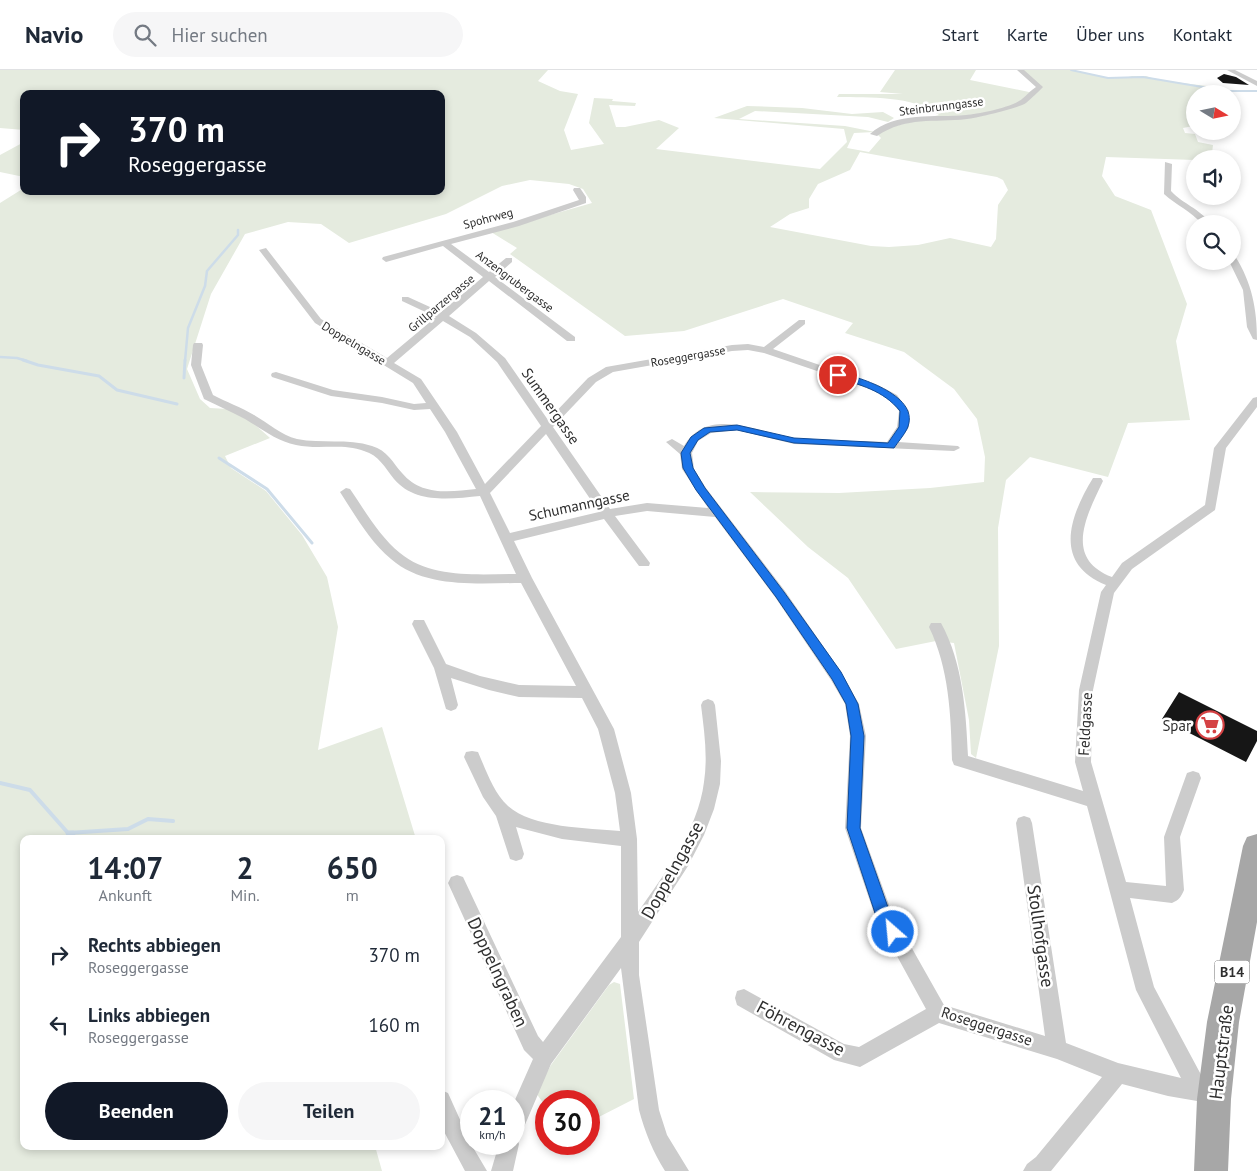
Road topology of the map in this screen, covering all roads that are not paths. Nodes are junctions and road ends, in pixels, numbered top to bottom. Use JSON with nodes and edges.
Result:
{"nodes":[{"id":1,"x":1020,"y":70,"type":"edge"},
{"id":2,"x":1230,"y":70,"type":"edge"},
{"id":3,"x":1257,"y":84,"type":"edge"},
{"id":4,"x":1020,"y":91,"type":"dead end"},
{"id":5,"x":1031,"y":92,"type":"junction"},
{"id":6,"x":971,"y":112,"type":"dead end"},
{"id":7,"x":982,"y":113,"type":"junction"},
{"id":8,"x":874,"y":134,"type":"dead end"},
{"id":9,"x":1168,"y":164,"type":"dead end"},
{"id":10,"x":577,"y":190,"type":"dead end"},
{"id":11,"x":1199,"y":215,"type":"edge"},
{"id":12,"x":444,"y":243,"type":"junction"},
{"id":13,"x":263,"y":250,"type":"dead end"},
{"id":14,"x":386,"y":259,"type":"dead end"},
{"id":15,"x":509,"y":260,"type":"dead end"},
{"id":16,"x":1239,"y":270,"type":"edge"},
{"id":17,"x":490,"y":278,"type":"junction"},
{"id":18,"x":405,"y":299,"type":"dead end"},
{"id":19,"x":444,"y":317,"type":"junction"},
{"id":20,"x":802,"y":322,"type":"dead end"},
{"id":21,"x":1257,"y":337,"type":"edge"},
{"id":22,"x":571,"y":339,"type":"dead end"},
{"id":23,"x":198,"y":345,"type":"dead end"},
{"id":24,"x":766,"y":350,"type":"junction"},
{"id":25,"x":387,"y":363,"type":"junction"},
{"id":26,"x":276,"y":375,"type":"dead end"},
{"id":27,"x":1257,"y":400,"type":"edge"},
{"id":28,"x":434,"y":405,"type":"junction"},
{"id":29,"x":548,"y":427,"type":"junction"},
{"id":30,"x":672,"y":442,"type":"dead end"},
{"id":31,"x":890,"y":446,"type":"junction"},
{"id":32,"x":954,"y":448,"type":"dead end"},
{"id":33,"x":686,"y":453,"type":"junction"},
{"id":34,"x":1097,"y":482,"type":"dead end"},
{"id":35,"x":346,"y":492,"type":"dead end"},
{"id":36,"x":484,"y":492,"type":"junction"},
{"id":37,"x":718,"y":513,"type":"junction"},
{"id":38,"x":607,"y":514,"type":"junction"},
{"id":39,"x":507,"y":538,"type":"junction"},
{"id":40,"x":644,"y":563,"type":"dead end"},
{"id":41,"x":525,"y":578,"type":"junction"},
{"id":42,"x":1113,"y":583,"type":"junction"},
{"id":43,"x":419,"y":624,"type":"dead end"},
{"id":44,"x":936,"y":627,"type":"dead end"},
{"id":45,"x":440,"y":668,"type":"junction"},
{"id":46,"x":586,"y":692,"type":"junction"},
{"id":47,"x":451,"y":705,"type":"dead end"},
{"id":48,"x":708,"y":705,"type":"dead end"},
{"id":49,"x":472,"y":757,"type":"dead end"},
{"id":50,"x":1193,"y":778,"type":"dead end"},
{"id":51,"x":1094,"y":801,"type":"junction"},
{"id":52,"x":503,"y":812,"type":"junction"},
{"id":53,"x":1024,"y":823,"type":"dead end"},
{"id":54,"x":629,"y":839,"type":"junction"},
{"id":55,"x":1257,"y":846,"type":"edge"},
{"id":56,"x":516,"y":854,"type":"dead end"},
{"id":57,"x":457,"y":883,"type":"dead end"},
{"id":58,"x":1119,"y":889,"type":"junction"},
{"id":59,"x":629,"y":943,"type":"junction"},
{"id":60,"x":744,"y":998,"type":"dead end"},
{"id":61,"x":938,"y":1013,"type":"junction"},
{"id":62,"x":1057,"y":1049,"type":"junction"},
{"id":63,"x":544,"y":1057,"type":"junction"},
{"id":64,"x":1118,"y":1073,"type":"junction"},
{"id":65,"x":1207,"y":1095,"type":"junction"},
{"id":66,"x":525,"y":1097,"type":"edge"},
{"id":67,"x":445,"y":1110,"type":"edge"},
{"id":68,"x":506,"y":1155,"type":"edge"},
{"id":69,"x":476,"y":1171,"type":"edge"},
{"id":70,"x":502,"y":1171,"type":"edge"},
{"id":71,"x":678,"y":1171,"type":"edge"},
{"id":72,"x":1034,"y":1171,"type":"edge"},
{"id":73,"x":1211,"y":1171,"type":"edge"}],
"edges":[{"from":1,"to":5,"type":"street"},
{"from":2,"to":3,"type":"street"},
{"from":4,"to":5,"type":"street"},
{"from":5,"to":7,"type":"street","name":"Steinbrunngasse"},
{"from":6,"to":7,"type":"street"},
{"from":7,"to":8,"type":"street","name":"Steinbrunngasse"},
{"from":9,"to":11,"type":"street"},
{"from":10,"to":12,"type":"street","name":"Spohrweg"},
{"from":12,"to":14,"type":"street","name":"Spohrweg"},
{"from":12,"to":17,"type":"street","name":"Anzengrubergasse"},
{"from":13,"to":25,"type":"street","name":"Doppelngasse"},
{"from":15,"to":17,"type":"street","name":"Grillparzergasse"},
{"from":16,"to":21,"type":"street"},
{"from":17,"to":19,"type":"street","name":"Grillparzergasse"},
{"from":17,"to":22,"type":"street","name":"Anzengrubergasse"},
{"from":18,"to":19,"type":"street","name":"Summergasse"},
{"from":19,"to":25,"type":"street","name":"Grillparzergasse"},
{"from":19,"to":29,"type":"street","name":"Summergasse"},
{"from":20,"to":24,"type":"street"},
{"from":23,"to":36,"type":"street"},
{"from":24,"to":29,"type":"street","name":"Roseggergasse"},
{"from":24,"to":31,"type":"street","name":"Roseggergasse"},
{"from":25,"to":28,"type":"street","name":"Doppelngasse"},
{"from":26,"to":28,"type":"street"},
{"from":27,"to":42,"type":"street","name":"Feldgasse"},
{"from":28,"to":36,"type":"street","name":"Doppelngasse"},
{"from":29,"to":36,"type":"street"},
{"from":29,"to":38,"type":"street","name":"Summergasse"},
{"from":30,"to":33,"type":"street"},
{"from":31,"to":32,"type":"street"},
{"from":31,"to":33,"type":"street"},
{"from":33,"to":37,"type":"street","name":"Roseggergasse"},
{"from":34,"to":42,"type":"street"},
{"from":35,"to":41,"type":"street"},
{"from":36,"to":39,"type":"street","name":"Doppelngasse"},
{"from":37,"to":38,"type":"street","name":"Schumanngasse"},
{"from":37,"to":61,"type":"street","name":"Roseggergasse"},
{"from":38,"to":39,"type":"street","name":"Schumanngasse"},
{"from":38,"to":40,"type":"street","name":"Summergasse"},
{"from":39,"to":41,"type":"street","name":"Doppelngasse"},
{"from":41,"to":46,"type":"street","name":"Doppelngasse"},
{"from":42,"to":51,"type":"street","name":"Feldgasse"},
{"from":43,"to":45,"type":"street"},
{"from":44,"to":51,"type":"street"},
{"from":45,"to":46,"type":"street"},
{"from":45,"to":47,"type":"street"},
{"from":46,"to":54,"type":"street","name":"Doppelngasse"},
{"from":48,"to":59,"type":"street","name":"Doppelngasse"},
{"from":49,"to":52,"type":"street"},
{"from":50,"to":58,"type":"street"},
{"from":51,"to":58,"type":"street","name":"Feldgasse"},
{"from":52,"to":54,"type":"street"},
{"from":52,"to":56,"type":"street"},
{"from":53,"to":62,"type":"street","name":"Stollhofgasse"},
{"from":54,"to":59,"type":"street","name":"Doppelngasse"},
{"from":55,"to":65,"type":"main road","name":"Hauptstraße","number":"B14"},
{"from":57,"to":63,"type":"street","name":"Doppelngraben"},
{"from":58,"to":65,"type":"street","name":"Feldgasse"},
{"from":59,"to":63,"type":"street"},
{"from":59,"to":71,"type":"street","name":"Doppelngasse"},
{"from":60,"to":61,"type":"street","name":"Föhrengasse"},
{"from":61,"to":62,"type":"street","name":"Roseggergasse"},
{"from":62,"to":64,"type":"street","name":"Roseggergasse"},
{"from":63,"to":66,"type":"street"},
{"from":64,"to":65,"type":"street","name":"Roseggergasse"},
{"from":64,"to":72,"type":"street"},
{"from":65,"to":73,"type":"main road","name":"Hauptstraße","number":"B14"},
{"from":67,"to":69,"type":"street"},
{"from":68,"to":70,"type":"street"}]}
